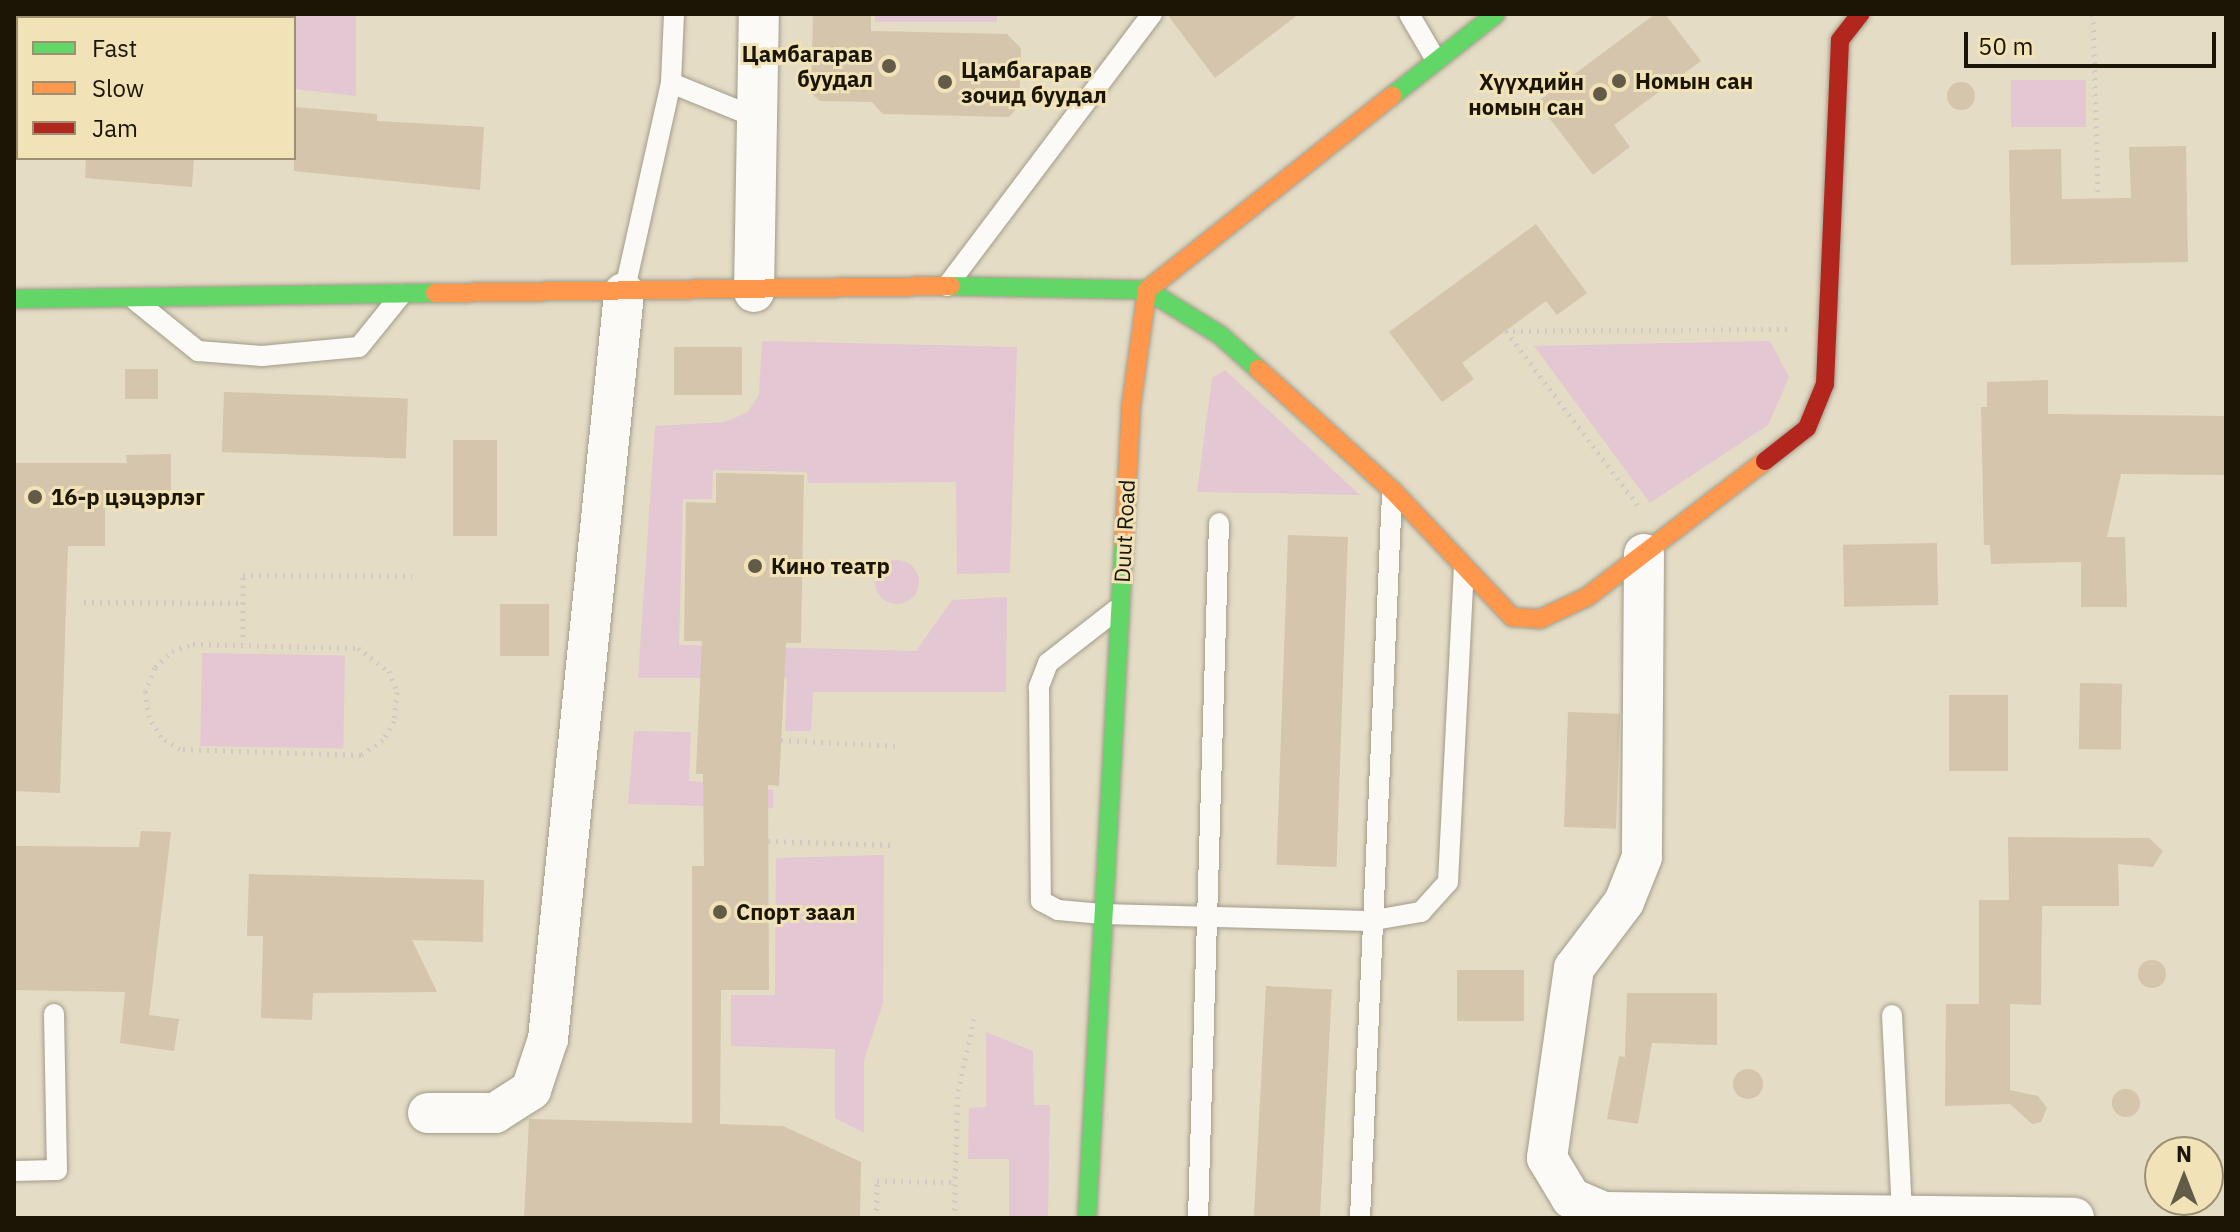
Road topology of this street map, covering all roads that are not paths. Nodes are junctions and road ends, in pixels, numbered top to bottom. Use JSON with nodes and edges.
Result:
{"nodes":[{"id":1,"x":674,"y":14,"type":"edge"},
{"id":2,"x":759,"y":14,"type":"edge"},
{"id":3,"x":1152,"y":14,"type":"edge"},
{"id":4,"x":1409,"y":14,"type":"edge"},
{"id":5,"x":1496,"y":14,"type":"edge"},
{"id":6,"x":1860,"y":14,"type":"edge"},
{"id":7,"x":1436,"y":60,"type":"junction"},
{"id":8,"x":671,"y":83,"type":"junction"},
{"id":9,"x":757,"y":118,"type":"junction"},
{"id":10,"x":947,"y":286,"type":"junction"},
{"id":11,"x":1147,"y":290,"type":"junction"},
{"id":12,"x":754,"y":292,"type":"junction"},
{"id":13,"x":624,"y":293,"type":"junction"},
{"id":14,"x":401,"y":295,"type":"junction"},
{"id":15,"x":133,"y":298,"type":"junction"},
{"id":16,"x":14,"y":299,"type":"edge"},
{"id":17,"x":1392,"y":490,"type":"junction"},
{"id":18,"x":1219,"y":523,"type":"dead end"},
{"id":19,"x":1653,"y":547,"type":"junction"},
{"id":20,"x":1464,"y":569,"type":"junction"},
{"id":21,"x":1120,"y":607,"type":"junction"},
{"id":22,"x":1102,"y":914,"type":"junction"},
{"id":23,"x":1204,"y":917,"type":"junction"},
{"id":24,"x":1369,"y":921,"type":"junction"},
{"id":25,"x":54,"y":1014,"type":"dead end"},
{"id":26,"x":1892,"y":1015,"type":"dead end"},
{"id":27,"x":428,"y":1113,"type":"dead end"},
{"id":28,"x":14,"y":1171,"type":"edge"},
{"id":29,"x":1902,"y":1215,"type":"junction"},
{"id":30,"x":1087,"y":1218,"type":"edge"},
{"id":31,"x":1198,"y":1218,"type":"edge"},
{"id":32,"x":1360,"y":1218,"type":"edge"},
{"id":33,"x":2074,"y":1218,"type":"edge"}],
"edges":[{"from":1,"to":8,"type":"lane"},
{"from":2,"to":9,"type":"street"},
{"from":3,"to":10,"type":"lane"},
{"from":4,"to":7,"type":"lane"},
{"from":5,"to":7,"type":"street"},
{"from":6,"to":19,"type":"street"},
{"from":7,"to":11,"type":"street"},
{"from":8,"to":9,"type":"lane"},
{"from":8,"to":13,"type":"lane"},
{"from":9,"to":12,"type":"street"},
{"from":10,"to":11,"type":"street"},
{"from":10,"to":12,"type":"street"},
{"from":11,"to":17,"type":"street"},
{"from":11,"to":21,"type":"street","name":"Duut Road"},
{"from":12,"to":13,"type":"street"},
{"from":13,"to":14,"type":"street"},
{"from":13,"to":27,"type":"street"},
{"from":14,"to":15,"type":"street"},
{"from":14,"to":15,"type":"lane"},
{"from":15,"to":16,"type":"street"},
{"from":17,"to":20,"type":"street"},
{"from":17,"to":24,"type":"lane"},
{"from":18,"to":23,"type":"lane"},
{"from":19,"to":20,"type":"street"},
{"from":19,"to":29,"type":"street"},
{"from":20,"to":24,"type":"lane"},
{"from":21,"to":22,"type":"street","name":"Duut Road"},
{"from":21,"to":22,"type":"lane"},
{"from":22,"to":23,"type":"lane"},
{"from":22,"to":30,"type":"street","name":"Duut Road"},
{"from":23,"to":24,"type":"lane"},
{"from":23,"to":31,"type":"lane"},
{"from":24,"to":32,"type":"lane"},
{"from":25,"to":28,"type":"lane"},
{"from":26,"to":29,"type":"lane"},
{"from":29,"to":33,"type":"street"}]}
